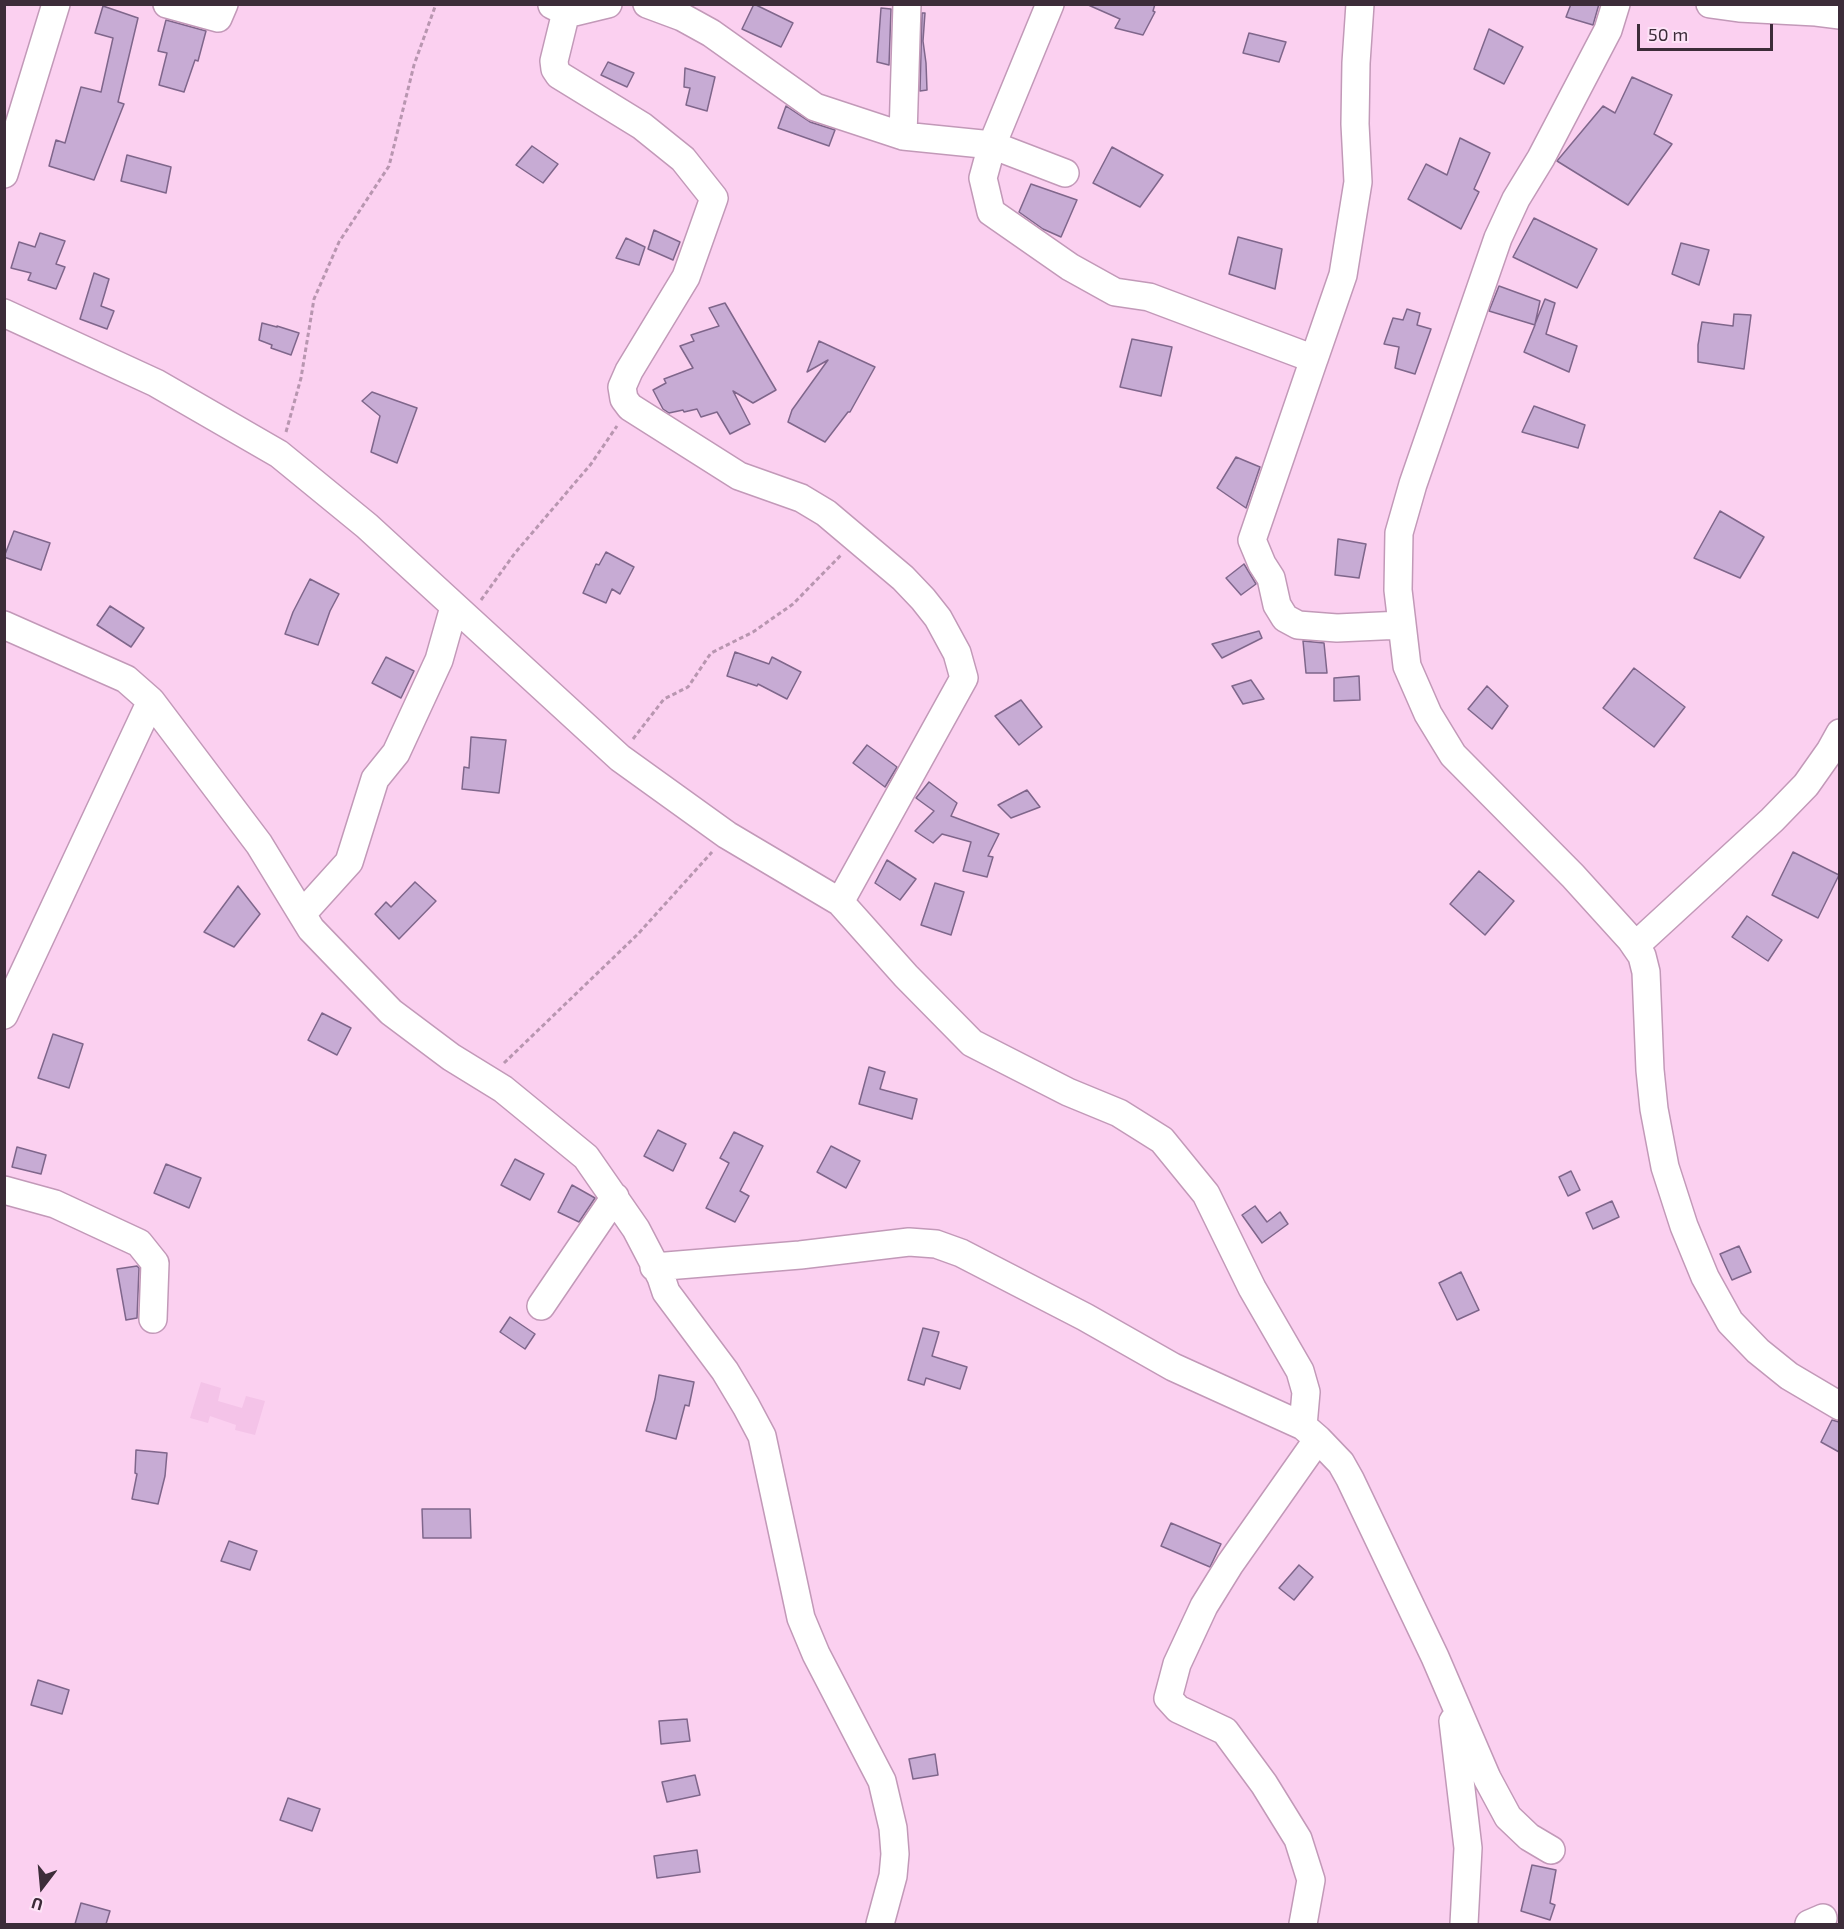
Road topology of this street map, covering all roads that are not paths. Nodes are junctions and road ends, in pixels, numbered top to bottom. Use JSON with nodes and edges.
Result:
{"nodes":[{"id":1,"x":56,"y":4,"type":"edge"},
{"id":2,"x":167,"y":4,"type":"edge"},
{"id":3,"x":224,"y":4,"type":"edge"},
{"id":4,"x":608,"y":4,"type":"edge"},
{"id":5,"x":647,"y":4,"type":"edge"},
{"id":6,"x":907,"y":4,"type":"edge"},
{"id":7,"x":1050,"y":4,"type":"edge"},
{"id":8,"x":1360,"y":4,"type":"edge"},
{"id":9,"x":1616,"y":4,"type":"edge"},
{"id":10,"x":1710,"y":4,"type":"edge"},
{"id":11,"x":558,"y":8,"type":"edge"},
{"id":12,"x":1839,"y":15,"type":"edge"},
{"id":13,"x":13,"y":116,"type":"edge"},
{"id":14,"x":903,"y":136,"type":"junction"},
{"id":15,"x":992,"y":145,"type":"junction"},
{"id":16,"x":1065,"y":173,"type":"dead end"},
{"id":17,"x":4,"y":174,"type":"edge"},
{"id":18,"x":4,"y":313,"type":"edge"},
{"id":19,"x":1314,"y":359,"type":"junction"},
{"id":20,"x":461,"y":614,"type":"junction"},
{"id":21,"x":4,"y":625,"type":"edge"},
{"id":22,"x":1402,"y":625,"type":"junction"},
{"id":23,"x":151,"y":701,"type":"junction"},
{"id":24,"x":1839,"y":733,"type":"edge"},
{"id":25,"x":840,"y":902,"type":"junction"},
{"id":26,"x":302,"y":914,"type":"junction"},
{"id":27,"x":1635,"y":946,"type":"junction"},
{"id":28,"x":4,"y":1015,"type":"edge"},
{"id":29,"x":4,"y":1190,"type":"edge"},
{"id":30,"x":615,"y":1197,"type":"junction"},
{"id":31,"x":654,"y":1267,"type":"junction"},
{"id":32,"x":541,"y":1306,"type":"dead end"},
{"id":33,"x":153,"y":1319,"type":"dead end"},
{"id":34,"x":1839,"y":1406,"type":"edge"},
{"id":35,"x":1310,"y":1433,"type":"junction"},
{"id":36,"x":1449,"y":1690,"type":"junction"},
{"id":37,"x":1551,"y":1850,"type":"dead end"},
{"id":38,"x":880,"y":1924,"type":"edge"},
{"id":39,"x":1303,"y":1924,"type":"edge"},
{"id":40,"x":1464,"y":1924,"type":"edge"}],
"edges":[{"from":1,"to":13,"type":"street"},
{"from":2,"to":3,"type":"street"},
{"from":4,"to":11,"type":"street"},
{"from":5,"to":14,"type":"street"},
{"from":6,"to":14,"type":"street"},
{"from":7,"to":15,"type":"street"},
{"from":8,"to":19,"type":"street"},
{"from":9,"to":22,"type":"street"},
{"from":10,"to":12,"type":"street"},
{"from":11,"to":25,"type":"street"},
{"from":13,"to":17,"type":"street"},
{"from":14,"to":15,"type":"street"},
{"from":15,"to":16,"type":"street"},
{"from":15,"to":19,"type":"street"},
{"from":18,"to":20,"type":"street"},
{"from":19,"to":22,"type":"street"},
{"from":20,"to":25,"type":"street"},
{"from":20,"to":26,"type":"street"},
{"from":21,"to":23,"type":"street"},
{"from":22,"to":27,"type":"street"},
{"from":23,"to":26,"type":"street"},
{"from":23,"to":28,"type":"street"},
{"from":24,"to":27,"type":"street"},
{"from":25,"to":35,"type":"street"},
{"from":26,"to":30,"type":"street"},
{"from":27,"to":34,"type":"street"},
{"from":29,"to":33,"type":"street"},
{"from":30,"to":31,"type":"street"},
{"from":30,"to":32,"type":"street"},
{"from":31,"to":35,"type":"street"},
{"from":31,"to":38,"type":"street"},
{"from":35,"to":36,"type":"street"},
{"from":35,"to":39,"type":"street"},
{"from":36,"to":37,"type":"street"},
{"from":36,"to":40,"type":"street"}]}
